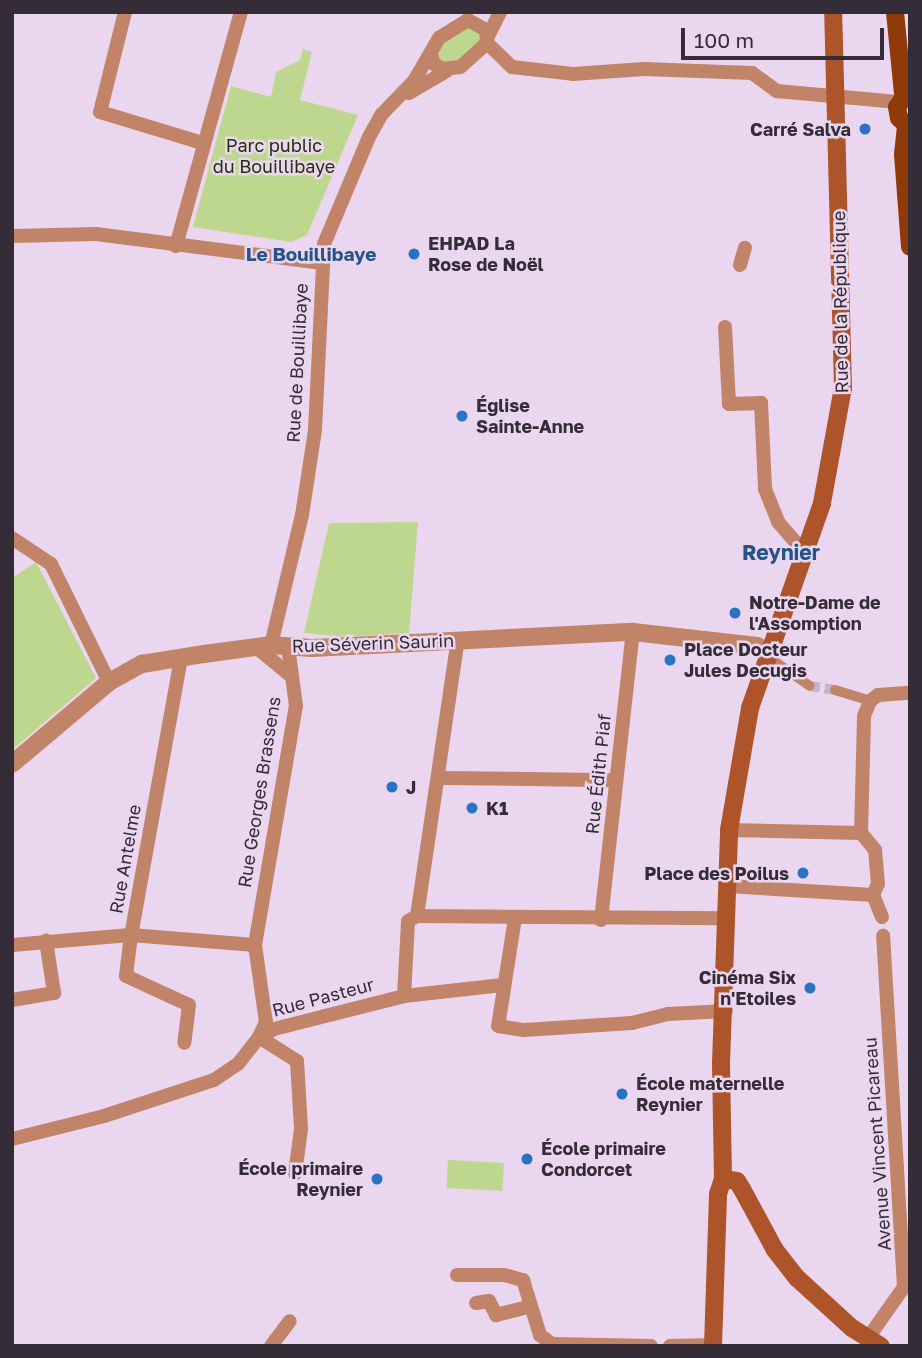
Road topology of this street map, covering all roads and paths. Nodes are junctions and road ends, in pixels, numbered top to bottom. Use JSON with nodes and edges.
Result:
{"nodes":[{"id":1,"x":125,"y":12,"type":"edge"},
{"id":2,"x":241,"y":12,"type":"edge"},
{"id":3,"x":500,"y":12,"type":"edge"},
{"id":4,"x":833,"y":12,"type":"edge"},
{"id":5,"x":895,"y":12,"type":"edge"},
{"id":6,"x":906,"y":12,"type":"edge"},
{"id":7,"x":479,"y":16,"type":"edge"},
{"id":8,"x":487,"y":40,"type":"junction"},
{"id":9,"x":430,"y":54,"type":"junction"},
{"id":10,"x":910,"y":55,"type":"edge"},
{"id":11,"x":448,"y":70,"type":"junction"},
{"id":12,"x":904,"y":94,"type":"edge"},
{"id":13,"x":837,"y":98,"type":"junction"},
{"id":14,"x":399,"y":99,"type":"junction"},
{"id":15,"x":908,"y":127,"type":"edge"},
{"id":16,"x":203,"y":143,"type":"junction"},
{"id":17,"x":12,"y":236,"type":"edge"},
{"id":18,"x":176,"y":246,"type":"junction"},
{"id":19,"x":910,"y":247,"type":"edge"},
{"id":20,"x":746,"y":248,"type":"dead end"},
{"id":21,"x":322,"y":264,"type":"junction"},
{"id":22,"x":740,"y":265,"type":"dead end"},
{"id":23,"x":725,"y":327,"type":"dead end"},
{"id":24,"x":12,"y":538,"type":"edge"},
{"id":25,"x":803,"y":551,"type":"junction"},
{"id":26,"x":633,"y":632,"type":"junction"},
{"id":27,"x":458,"y":640,"type":"junction"},
{"id":28,"x":272,"y":646,"type":"junction"},
{"id":29,"x":768,"y":654,"type":"junction"},
{"id":30,"x":181,"y":658,"type":"junction"},
{"id":31,"x":290,"y":675,"type":"junction"},
{"id":32,"x":109,"y":682,"type":"junction"},
{"id":33,"x":810,"y":686,"type":"tunnel mouth"},
{"id":34,"x":835,"y":690,"type":"tunnel mouth"},
{"id":35,"x":910,"y":693,"type":"edge"},
{"id":36,"x":870,"y":701,"type":"junction"},
{"id":37,"x":12,"y":764,"type":"edge"},
{"id":38,"x":440,"y":778,"type":"junction"},
{"id":39,"x":616,"y":780,"type":"junction"},
{"id":40,"x":729,"y":830,"type":"junction"},
{"id":41,"x":861,"y":833,"type":"junction"},
{"id":42,"x":728,"y":886,"type":"junction"},
{"id":43,"x":873,"y":895,"type":"junction"},
{"id":44,"x":882,"y":913,"type":"dead end"},
{"id":45,"x":417,"y":916,"type":"junction"},
{"id":46,"x":515,"y":918,"type":"junction"},
{"id":47,"x":726,"y":918,"type":"junction"},
{"id":48,"x":601,"y":920,"type":"junction"},
{"id":49,"x":131,"y":935,"type":"junction"},
{"id":50,"x":883,"y":936,"type":"dead end"},
{"id":51,"x":46,"y":941,"type":"junction"},
{"id":52,"x":12,"y":945,"type":"edge"},
{"id":53,"x":255,"y":945,"type":"junction"},
{"id":54,"x":502,"y":985,"type":"junction"},
{"id":55,"x":404,"y":996,"type":"junction"},
{"id":56,"x":12,"y":1000,"type":"edge"},
{"id":57,"x":726,"y":1011,"type":"junction"},
{"id":58,"x":259,"y":1037,"type":"junction"},
{"id":59,"x":184,"y":1043,"type":"dead end"},
{"id":60,"x":12,"y":1139,"type":"edge"},
{"id":61,"x":295,"y":1174,"type":"dead end"},
{"id":62,"x":723,"y":1179,"type":"junction"},
{"id":63,"x":457,"y":1275,"type":"dead end"},
{"id":64,"x":476,"y":1303,"type":"dead end"},
{"id":65,"x":529,"y":1307,"type":"junction"},
{"id":66,"x":290,"y":1321,"type":"dead end"},
{"id":67,"x":875,"y":1342,"type":"edge"},
{"id":68,"x":551,"y":1345,"type":"edge"},
{"id":69,"x":713,"y":1345,"type":"edge"},
{"id":70,"x":271,"y":1346,"type":"edge"},
{"id":71,"x":651,"y":1346,"type":"edge"},
{"id":72,"x":670,"y":1346,"type":"edge"}],
"edges":[{"from":1,"to":16,"type":"street"},
{"from":2,"to":16,"type":"street"},
{"from":3,"to":8,"type":"street"},
{"from":4,"to":13,"type":"main road","name":"Rue de la République"},
{"from":5,"to":12,"type":"main road"},
{"from":6,"to":10,"type":"main road"},
{"from":7,"to":8,"type":"street"},
{"from":7,"to":9,"type":"street","name":"Rue de Bouillibaye"},
{"from":8,"to":11,"type":"street","name":"Rue de Bouillibaye"},
{"from":8,"to":13,"type":"street"},
{"from":9,"to":11,"type":"street"},
{"from":9,"to":14,"type":"street","name":"Rue de Bouillibaye"},
{"from":11,"to":14,"type":"street","name":"Rue de Bouillibaye"},
{"from":12,"to":13,"type":"street"},
{"from":12,"to":15,"type":"main road"},
{"from":13,"to":25,"type":"main road","name":"Rue de la République"},
{"from":14,"to":21,"type":"street","name":"Rue de Bouillibaye"},
{"from":15,"to":19,"type":"main road"},
{"from":16,"to":18,"type":"street"},
{"from":17,"to":18,"type":"street"},
{"from":18,"to":21,"type":"street"},
{"from":20,"to":22,"type":"street"},
{"from":21,"to":28,"type":"street","name":"Rue de Bouillibaye"},
{"from":23,"to":25,"type":"street"},
{"from":24,"to":32,"type":"street"},
{"from":25,"to":29,"type":"main road","name":"Rue de la République"},
{"from":26,"to":27,"type":"street","name":"Rue Séverin Saurin"},
{"from":26,"to":29,"type":"street","name":"Rue Séverin Saurin"},
{"from":26,"to":39,"type":"street","name":"Rue Édith Piaf"},
{"from":27,"to":28,"type":"street","name":"Rue Séverin Saurin"},
{"from":27,"to":38,"type":"street"},
{"from":28,"to":30,"type":"street","name":"Rue Séverin Saurin"},
{"from":28,"to":31,"type":"street"},
{"from":28,"to":31,"type":"street","name":"Rue Georges Brassens"},
{"from":29,"to":33,"type":"street"},
{"from":29,"to":40,"type":"main road","name":"Rue de la République"},
{"from":30,"to":32,"type":"street","name":"Rue Séverin Saurin"},
{"from":30,"to":49,"type":"street","name":"Rue Antelme"},
{"from":31,"to":53,"type":"street","name":"Rue Georges Brassens"},
{"from":32,"to":37,"type":"street","name":"Rue Séverin Saurin"},
{"from":34,"to":36,"type":"street"},
{"from":35,"to":36,"type":"street"},
{"from":36,"to":41,"type":"street"},
{"from":38,"to":39,"type":"street"},
{"from":38,"to":45,"type":"street"},
{"from":39,"to":48,"type":"street","name":"Rue Édith Piaf"},
{"from":40,"to":41,"type":"street"},
{"from":40,"to":42,"type":"main road","name":"Rue de la République"},
{"from":41,"to":43,"type":"street"},
{"from":42,"to":43,"type":"street"},
{"from":42,"to":47,"type":"main road","name":"Rue de la République"},
{"from":43,"to":44,"type":"street"},
{"from":45,"to":46,"type":"street"},
{"from":45,"to":55,"type":"street"},
{"from":46,"to":48,"type":"street"},
{"from":46,"to":54,"type":"street"},
{"from":47,"to":48,"type":"street"},
{"from":47,"to":57,"type":"main road","name":"Rue de la République"},
{"from":49,"to":51,"type":"street"},
{"from":49,"to":53,"type":"street","name":"Rue Antelme"},
{"from":49,"to":59,"type":"street"},
{"from":50,"to":67,"type":"street","name":"Avenue Vincent Picareau"},
{"from":51,"to":52,"type":"street"},
{"from":51,"to":56,"type":"street"},
{"from":53,"to":58,"type":"street"},
{"from":54,"to":55,"type":"street","name":"Rue Pasteur"},
{"from":54,"to":57,"type":"street"},
{"from":55,"to":58,"type":"street","name":"Rue Pasteur"},
{"from":57,"to":62,"type":"main road","name":"Rue de la République"},
{"from":58,"to":60,"type":"street","name":"Rue Pasteur"},
{"from":58,"to":61,"type":"street"},
{"from":62,"to":67,"type":"main road"},
{"from":62,"to":69,"type":"main road","name":"Rue de la République"},
{"from":63,"to":65,"type":"street"},
{"from":64,"to":65,"type":"street"},
{"from":65,"to":68,"type":"street"},
{"from":66,"to":70,"type":"street"},
{"from":68,"to":71,"type":"street"},
{"from":69,"to":72,"type":"street"}]}
